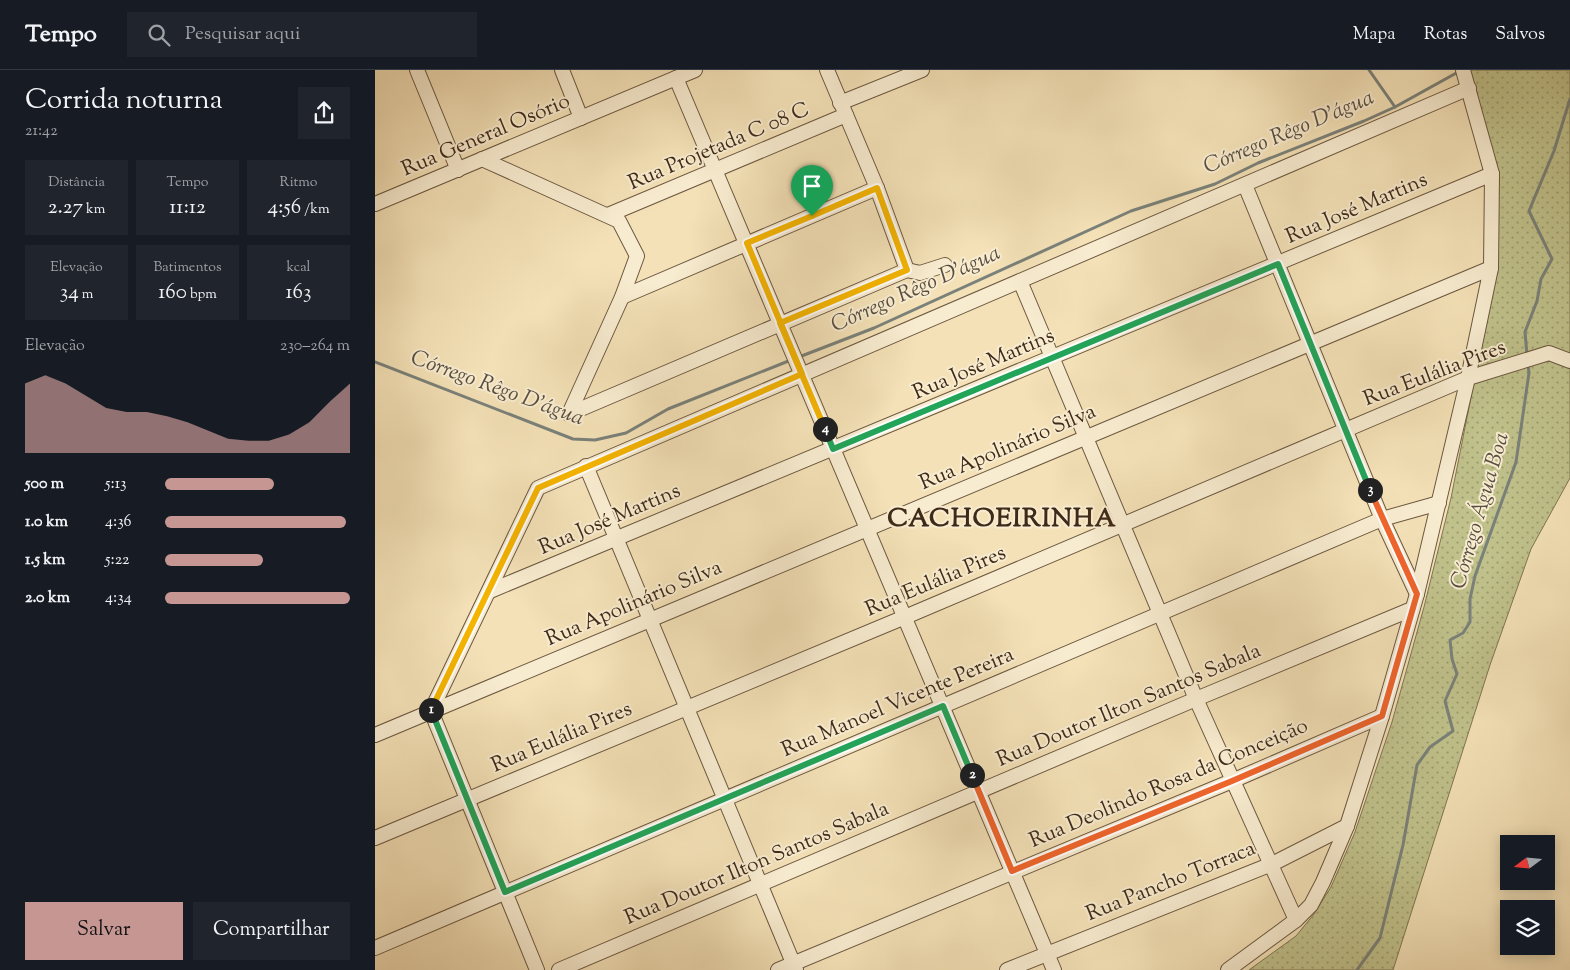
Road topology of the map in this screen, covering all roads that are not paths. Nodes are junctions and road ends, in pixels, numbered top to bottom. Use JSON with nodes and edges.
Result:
{"nodes":[{"id":1,"x":417,"y":70,"type":"edge"},
{"id":2,"x":562,"y":70,"type":"edge"},
{"id":3,"x":695,"y":70,"type":"edge"},
{"id":4,"x":827,"y":70,"type":"edge"},
{"id":5,"x":922,"y":70,"type":"edge"},
{"id":6,"x":676,"y":78,"type":"junction"},
{"id":7,"x":1465,"y":78,"type":"edge"},
{"id":8,"x":843,"y":109,"type":"junction"},
{"id":9,"x":581,"y":118,"type":"junction"},
{"id":10,"x":482,"y":159,"type":"junction"},
{"id":11,"x":458,"y":170,"type":"junction"},
{"id":12,"x":715,"y":170,"type":"junction"},
{"id":13,"x":1492,"y":174,"type":"junction"},
{"id":14,"x":1245,"y":185,"type":"junction"},
{"id":15,"x":877,"y":188,"type":"junction"},
{"id":16,"x":375,"y":204,"type":"edge"},
{"id":17,"x":608,"y":215,"type":"junction"},
{"id":18,"x":747,"y":243,"type":"junction"},
{"id":19,"x":1278,"y":264,"type":"junction"},
{"id":20,"x":945,"y":265,"type":"dead end"},
{"id":21,"x":1491,"y":268,"type":"junction"},
{"id":22,"x":907,"y":270,"type":"junction"},
{"id":23,"x":1020,"y":281,"type":"junction"},
{"id":24,"x":622,"y":297,"type":"junction"},
{"id":25,"x":780,"y":323,"type":"junction"},
{"id":26,"x":1310,"y":343,"type":"junction"},
{"id":27,"x":1053,"y":358,"type":"junction"},
{"id":28,"x":1570,"y":361,"type":"edge"},
{"id":29,"x":800,"y":371,"type":"junction"},
{"id":30,"x":1468,"y":378,"type":"junction"},
{"id":31,"x":1345,"y":430,"type":"junction"},
{"id":32,"x":1086,"y":437,"type":"junction"},
{"id":33,"x":833,"y":449,"type":"junction"},
{"id":34,"x":586,"y":466,"type":"junction"},
{"id":35,"x":1439,"y":503,"type":"junction"},
{"id":36,"x":1382,"y":519,"type":"junction"},
{"id":37,"x":1122,"y":524,"type":"junction"},
{"id":38,"x":867,"y":528,"type":"junction"},
{"id":39,"x":617,"y":539,"type":"junction"},
{"id":40,"x":490,"y":591,"type":"junction"},
{"id":41,"x":1417,"y":594,"type":"junction"},
{"id":42,"x":1412,"y":609,"type":"junction"},
{"id":43,"x":1160,"y":614,"type":"junction"},
{"id":44,"x":905,"y":617,"type":"junction"},
{"id":45,"x":650,"y":619,"type":"junction"},
{"id":46,"x":1196,"y":698,"type":"junction"},
{"id":47,"x":943,"y":706,"type":"junction"},
{"id":48,"x":687,"y":707,"type":"junction"},
{"id":49,"x":431,"y":711,"type":"junction"},
{"id":50,"x":1382,"y":716,"type":"junction"},
{"id":51,"x":375,"y":735,"type":"edge"},
{"id":52,"x":1232,"y":781,"type":"junction"},
{"id":53,"x":979,"y":791,"type":"junction"},
{"id":54,"x":467,"y":799,"type":"junction"},
{"id":55,"x":725,"y":799,"type":"junction"},
{"id":56,"x":1347,"y":826,"type":"junction"},
{"id":57,"x":375,"y":838,"type":"edge"},
{"id":58,"x":1272,"y":864,"type":"junction"},
{"id":59,"x":1012,"y":871,"type":"junction"},
{"id":60,"x":760,"y":884,"type":"junction"},
{"id":61,"x":505,"y":892,"type":"junction"},
{"id":62,"x":1296,"y":920,"type":"junction"},
{"id":63,"x":375,"y":948,"type":"edge"},
{"id":64,"x":1047,"y":953,"type":"junction"},
{"id":65,"x":795,"y":967,"type":"edge"},
{"id":66,"x":537,"y":970,"type":"edge"},
{"id":67,"x":559,"y":970,"type":"edge"},
{"id":68,"x":778,"y":970,"type":"edge"},
{"id":69,"x":1007,"y":970,"type":"edge"},
{"id":70,"x":1054,"y":970,"type":"edge"},
{"id":71,"x":1228,"y":970,"type":"edge"}],
"edges":[{"from":1,"to":11,"type":"street"},
{"from":2,"to":9,"type":"street"},
{"from":3,"to":6,"type":"street","name":"Rua General Osório"},
{"from":4,"to":8,"type":"street"},
{"from":5,"to":8,"type":"street","name":"Rua Projetada C 08 C"},
{"from":6,"to":9,"type":"street","name":"Rua General Osório"},
{"from":6,"to":12,"type":"street"},
{"from":7,"to":13,"type":"street"},
{"from":7,"to":14,"type":"street"},
{"from":8,"to":12,"type":"street","name":"Rua Projetada C 08 C"},
{"from":8,"to":15,"type":"street"},
{"from":9,"to":10,"type":"street","name":"Rua General Osório"},
{"from":10,"to":11,"type":"street","name":"Rua General Osório"},
{"from":10,"to":17,"type":"street"},
{"from":11,"to":16,"type":"street","name":"Rua General Osório"},
{"from":12,"to":17,"type":"street","name":"Rua Projetada C 08 C"},
{"from":12,"to":18,"type":"street"},
{"from":13,"to":19,"type":"street","name":"Rua José Martins"},
{"from":13,"to":21,"type":"street"},
{"from":14,"to":19,"type":"street"},
{"from":14,"to":23,"type":"street"},
{"from":15,"to":18,"type":"street"},
{"from":15,"to":22,"type":"street"},
{"from":17,"to":24,"type":"street"},
{"from":18,"to":24,"type":"street"},
{"from":18,"to":25,"type":"street"},
{"from":19,"to":26,"type":"street"},
{"from":19,"to":27,"type":"street","name":"Rua José Martins"},
{"from":20,"to":22,"type":"street"},
{"from":21,"to":26,"type":"street","name":"Rua Apolinário Silva"},
{"from":21,"to":30,"type":"street"},
{"from":22,"to":25,"type":"street"},
{"from":23,"to":27,"type":"street"},
{"from":23,"to":29,"type":"street"},
{"from":24,"to":25,"type":"street"},
{"from":25,"to":29,"type":"street"},
{"from":26,"to":31,"type":"street"},
{"from":26,"to":32,"type":"street","name":"Rua Apolinário Silva"},
{"from":27,"to":32,"type":"street"},
{"from":27,"to":33,"type":"street","name":"Rua José Martins"},
{"from":28,"to":30,"type":"street","name":"Rua Eulália Pires"},
{"from":29,"to":33,"type":"street"},
{"from":29,"to":34,"type":"street"},
{"from":30,"to":31,"type":"street","name":"Rua Eulália Pires"},
{"from":30,"to":35,"type":"street"},
{"from":31,"to":36,"type":"street"},
{"from":31,"to":37,"type":"street","name":"Rua Eulália Pires"},
{"from":32,"to":37,"type":"street"},
{"from":32,"to":38,"type":"street","name":"Rua Apolinário Silva"},
{"from":33,"to":38,"type":"street"},
{"from":33,"to":39,"type":"street","name":"Rua José Martins"},
{"from":34,"to":39,"type":"street"},
{"from":34,"to":40,"type":"street"},
{"from":35,"to":36,"type":"street","name":"Rua Manoel Vicente Pereira"},
{"from":35,"to":41,"type":"street"},
{"from":36,"to":41,"type":"street"},
{"from":36,"to":43,"type":"street","name":"Rua Manoel Vicente Pereira"},
{"from":37,"to":43,"type":"street"},
{"from":37,"to":44,"type":"street","name":"Rua Eulália Pires"},
{"from":38,"to":44,"type":"street"},
{"from":38,"to":45,"type":"street","name":"Rua Apolinário Silva"},
{"from":39,"to":40,"type":"street","name":"Rua José Martins"},
{"from":39,"to":45,"type":"street"},
{"from":40,"to":49,"type":"street"},
{"from":41,"to":42,"type":"street"},
{"from":42,"to":46,"type":"street","name":"Rua Doutor Ilton Santos Sabala"},
{"from":42,"to":50,"type":"street"},
{"from":43,"to":46,"type":"street"},
{"from":43,"to":47,"type":"street","name":"Rua Manoel Vicente Pereira"},
{"from":44,"to":47,"type":"street"},
{"from":44,"to":48,"type":"street","name":"Rua Eulália Pires"},
{"from":45,"to":48,"type":"street"},
{"from":45,"to":49,"type":"street","name":"Rua Apolinário Silva"},
{"from":46,"to":52,"type":"street"},
{"from":46,"to":53,"type":"street","name":"Rua Doutor Ilton Santos Sabala"},
{"from":47,"to":53,"type":"street"},
{"from":47,"to":55,"type":"street","name":"Rua Manoel Vicente Pereira"},
{"from":48,"to":54,"type":"street","name":"Rua Eulália Pires"},
{"from":48,"to":55,"type":"street"},
{"from":49,"to":51,"type":"street","name":"Rua Apolinário Silva"},
{"from":49,"to":54,"type":"street"},
{"from":50,"to":52,"type":"street","name":"Rua Deolindo Rosa da Conceição"},
{"from":50,"to":56,"type":"street"},
{"from":52,"to":58,"type":"street"},
{"from":52,"to":59,"type":"street","name":"Rua Deolindo Rosa da Conceição"},
{"from":53,"to":59,"type":"street"},
{"from":53,"to":60,"type":"street","name":"Rua Doutor Ilton Santos Sabala"},
{"from":54,"to":57,"type":"street","name":"Rua Eulália Pires"},
{"from":54,"to":61,"type":"street"},
{"from":55,"to":60,"type":"street"},
{"from":55,"to":61,"type":"street","name":"Rua Manoel Vicente Pereira"},
{"from":56,"to":58,"type":"street","name":"Rua Pancho Torraca"},
{"from":56,"to":62,"type":"street"},
{"from":58,"to":62,"type":"street"},
{"from":58,"to":64,"type":"street","name":"Rua Pancho Torraca"},
{"from":59,"to":64,"type":"street"},
{"from":59,"to":65,"type":"street","name":"Rua Deolindo Rosa da Conceição"},
{"from":60,"to":65,"type":"street"},
{"from":60,"to":67,"type":"street","name":"Rua Doutor Ilton Santos Sabala"},
{"from":61,"to":63,"type":"street","name":"Rua Manoel Vicente Pereira"},
{"from":61,"to":66,"type":"street"},
{"from":62,"to":71,"type":"street"},
{"from":64,"to":69,"type":"street","name":"Rua Pancho Torraca"},
{"from":64,"to":70,"type":"street"},
{"from":65,"to":68,"type":"street","name":"Rua Deolindo Rosa da Conceição"}]}
